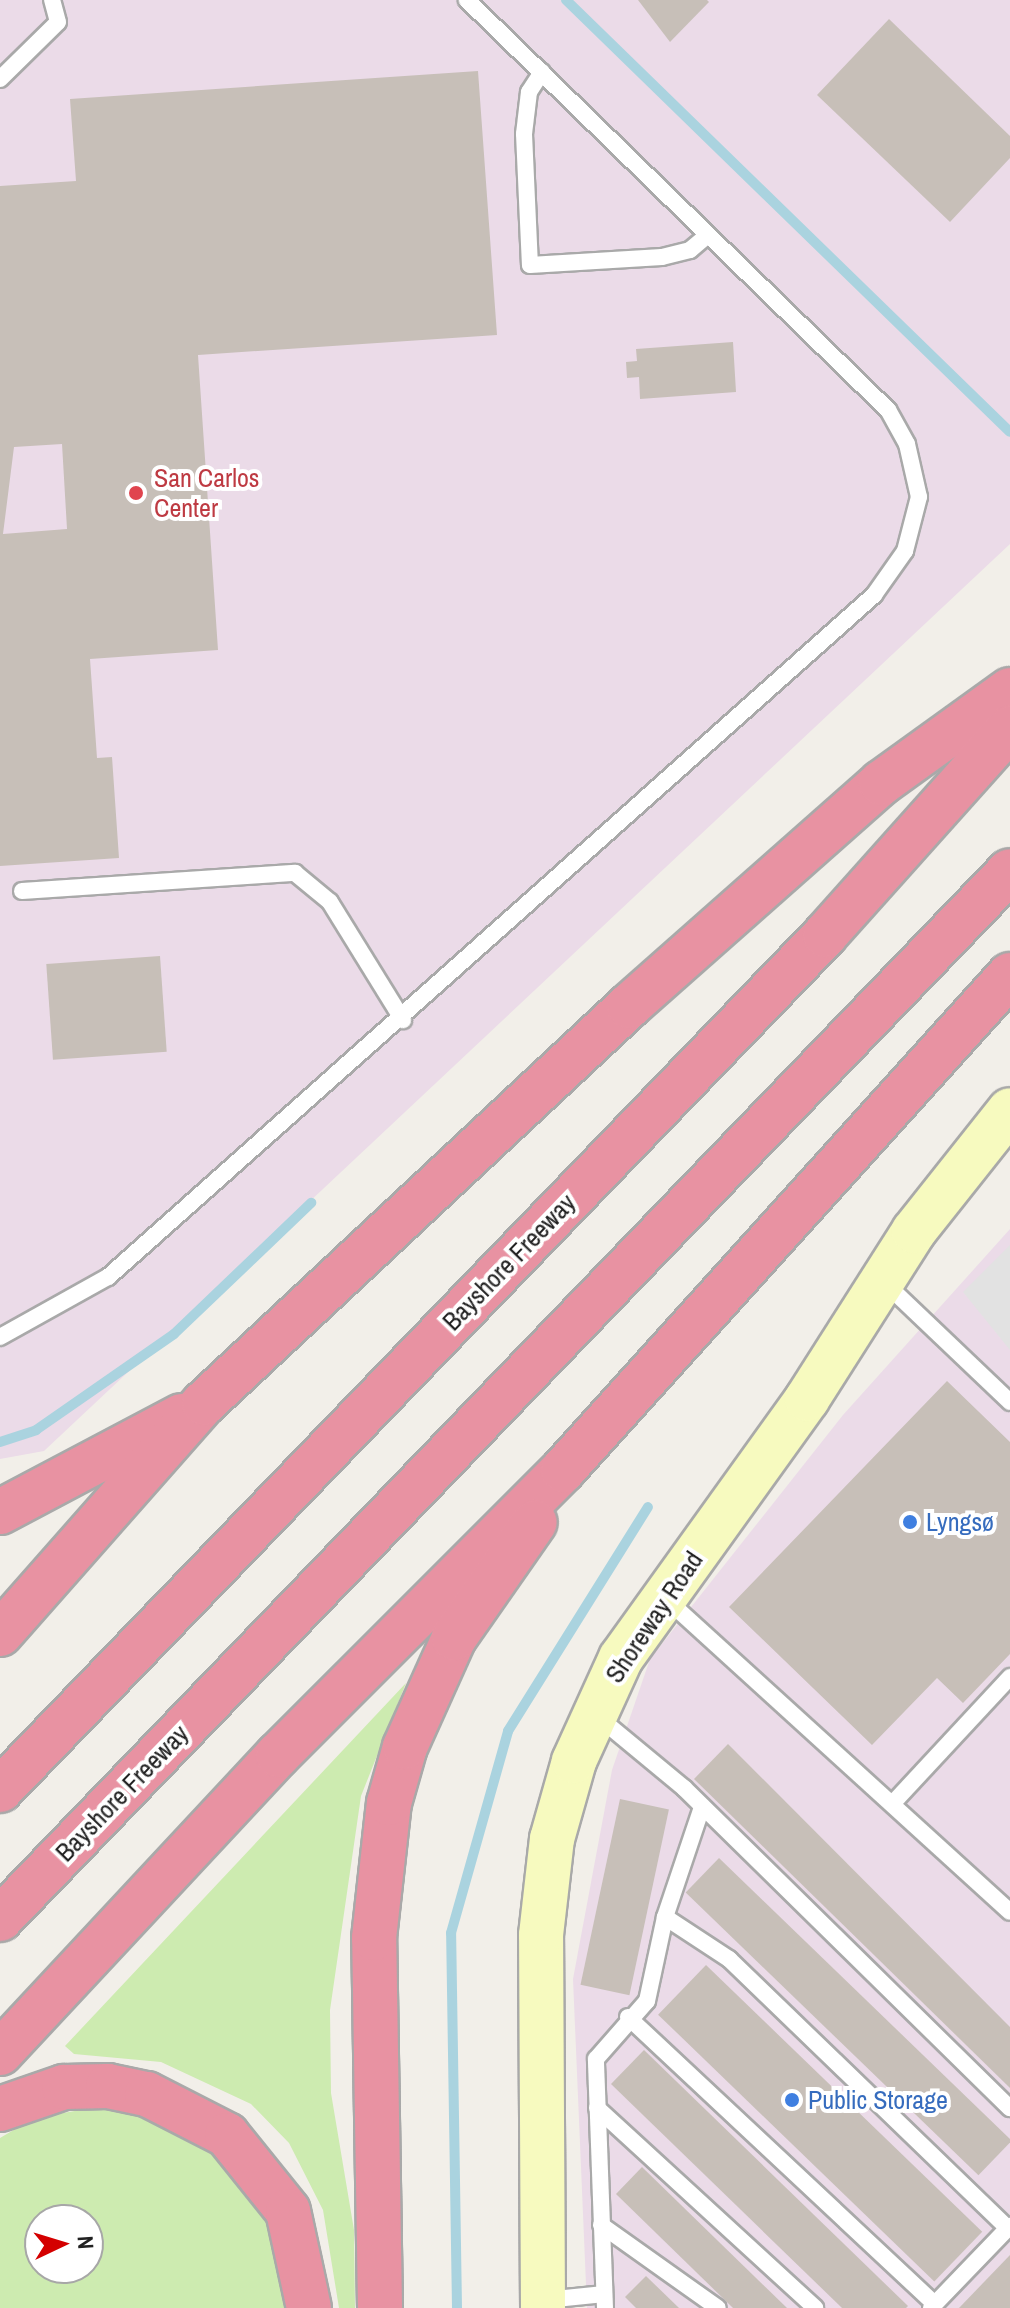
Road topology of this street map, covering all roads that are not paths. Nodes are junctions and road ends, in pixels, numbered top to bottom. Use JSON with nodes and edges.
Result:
{"nodes":[{"id":1,"x":52,"y":0,"type":"edge"},
{"id":2,"x":467,"y":0,"type":"edge"},
{"id":3,"x":542,"y":72,"type":"junction"},
{"id":4,"x":0,"y":79,"type":"edge"},
{"id":5,"x":708,"y":235,"type":"junction"},
{"id":6,"x":1010,"y":690,"type":"edge"},
{"id":7,"x":1010,"y":728,"type":"edge"},
{"id":8,"x":1010,"y":871,"type":"edge"},
{"id":9,"x":22,"y":891,"type":"dead end"},
{"id":10,"x":1010,"y":975,"type":"edge"},
{"id":11,"x":403,"y":1020,"type":"junction"},
{"id":12,"x":1010,"y":1110,"type":"edge"},
{"id":13,"x":882,"y":1280,"type":"junction"},
{"id":14,"x":0,"y":1337,"type":"edge"},
{"id":15,"x":1010,"y":1402,"type":"edge"},
{"id":16,"x":204,"y":1403,"type":"junction"},
{"id":17,"x":563,"y":1470,"type":"junction"},
{"id":18,"x":0,"y":1512,"type":"edge"},
{"id":19,"x":664,"y":1597,"type":"junction"},
{"id":20,"x":0,"y":1634,"type":"edge"},
{"id":21,"x":1010,"y":1677,"type":"edge"},
{"id":22,"x":593,"y":1713,"type":"junction"},
{"id":23,"x":0,"y":1790,"type":"edge"},
{"id":24,"x":893,"y":1803,"type":"junction"},
{"id":25,"x":702,"y":1807,"type":"junction"},
{"id":26,"x":1010,"y":1912,"type":"edge"},
{"id":27,"x":665,"y":1917,"type":"junction"},
{"id":28,"x":0,"y":1919,"type":"edge"},
{"id":29,"x":628,"y":2017,"type":"junction"},
{"id":30,"x":0,"y":2053,"type":"edge"},
{"id":31,"x":597,"y":2108,"type":"junction"},
{"id":32,"x":1010,"y":2108,"type":"edge"},
{"id":33,"x":0,"y":2109,"type":"edge"},
{"id":34,"x":601,"y":2225,"type":"junction"},
{"id":35,"x":1009,"y":2227,"type":"edge"},
{"id":36,"x":605,"y":2301,"type":"edge"},
{"id":37,"x":543,"y":2304,"type":"edge"},
{"id":38,"x":933,"y":2306,"type":"edge"},
{"id":39,"x":309,"y":2308,"type":"edge"},
{"id":40,"x":380,"y":2308,"type":"edge"},
{"id":41,"x":718,"y":2308,"type":"edge"},
{"id":42,"x":815,"y":2308,"type":"edge"}],
"edges":[{"from":1,"to":4,"type":"lane"},
{"from":2,"to":3,"type":"lane"},
{"from":3,"to":5,"type":"lane"},
{"from":3,"to":5,"type":"lane"},
{"from":5,"to":11,"type":"lane"},
{"from":6,"to":16,"type":"highway"},
{"from":7,"to":23,"type":"highway","name":"Bayshore Freeway"},
{"from":8,"to":28,"type":"highway","name":"Bayshore Freeway"},
{"from":9,"to":11,"type":"lane"},
{"from":10,"to":17,"type":"highway"},
{"from":11,"to":14,"type":"lane"},
{"from":12,"to":13,"type":"street","name":"Shoreway Road"},
{"from":13,"to":15,"type":"lane"},
{"from":13,"to":19,"type":"street","name":"Shoreway Road"},
{"from":16,"to":18,"type":"highway"},
{"from":16,"to":20,"type":"highway"},
{"from":17,"to":30,"type":"highway"},
{"from":17,"to":40,"type":"highway"},
{"from":19,"to":22,"type":"street","name":"Shoreway Road"},
{"from":19,"to":24,"type":"lane"},
{"from":21,"to":24,"type":"lane"},
{"from":22,"to":25,"type":"lane"},
{"from":22,"to":37,"type":"street","name":"Shoreway Road"},
{"from":24,"to":26,"type":"lane"},
{"from":25,"to":27,"type":"lane"},
{"from":25,"to":32,"type":"lane"},
{"from":27,"to":29,"type":"lane"},
{"from":27,"to":35,"type":"lane"},
{"from":29,"to":31,"type":"lane"},
{"from":29,"to":38,"type":"lane"},
{"from":31,"to":34,"type":"lane"},
{"from":31,"to":42,"type":"lane"},
{"from":33,"to":39,"type":"highway"},
{"from":34,"to":36,"type":"lane"},
{"from":34,"to":41,"type":"lane"},
{"from":35,"to":38,"type":"lane"},
{"from":36,"to":37,"type":"lane"}]}
